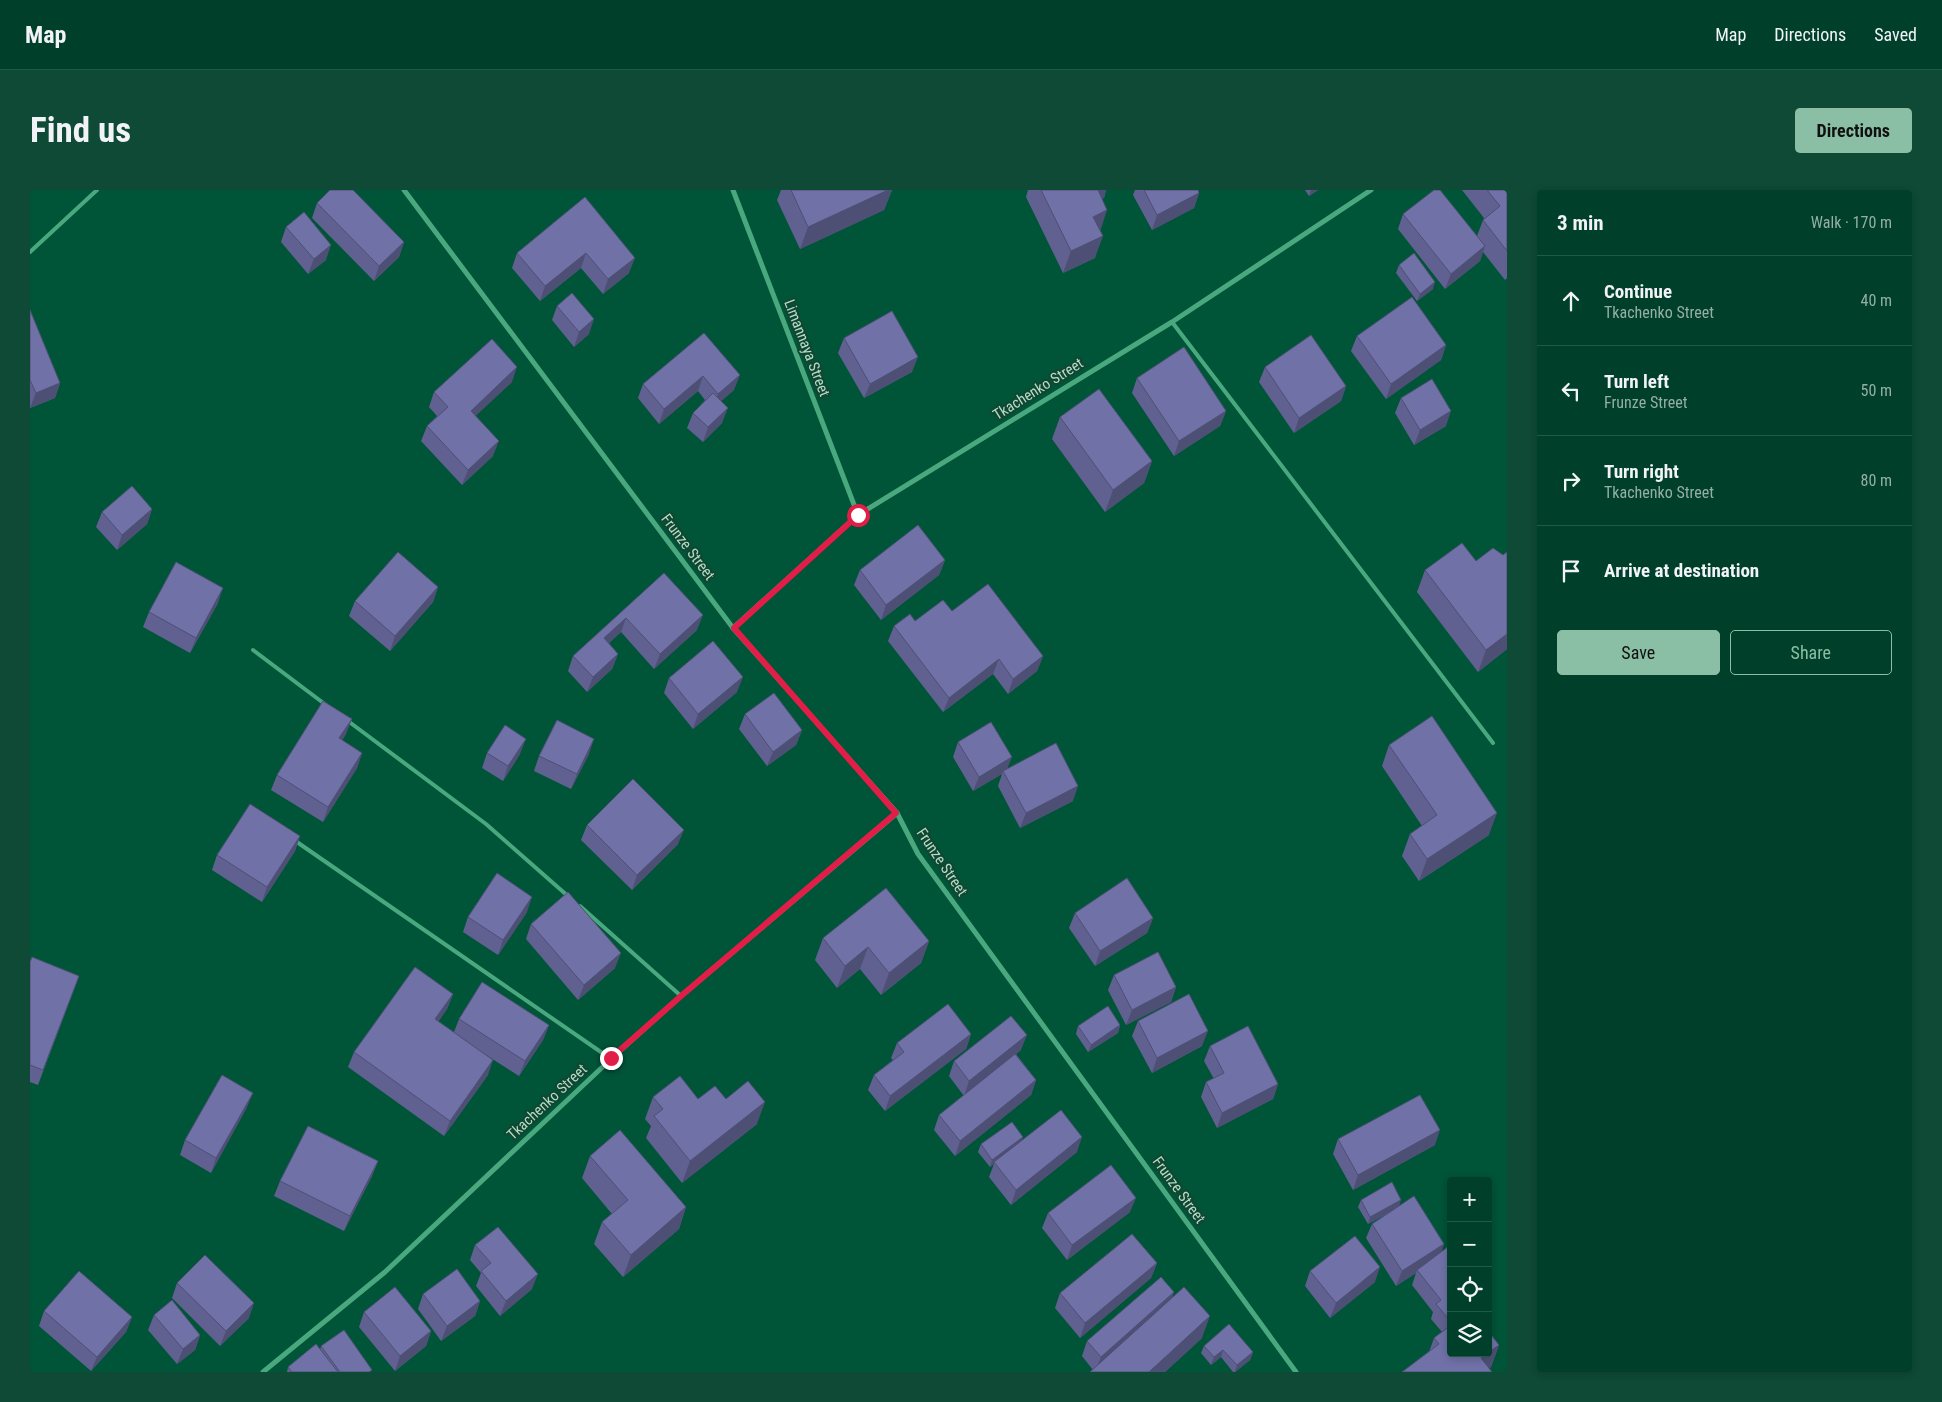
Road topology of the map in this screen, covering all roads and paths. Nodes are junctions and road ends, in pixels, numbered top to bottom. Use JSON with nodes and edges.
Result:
{"nodes":[{"id":1,"x":97,"y":190,"type":"edge"},
{"id":2,"x":404,"y":190,"type":"edge"},
{"id":3,"x":733,"y":190,"type":"edge"},
{"id":4,"x":1371,"y":190,"type":"edge"},
{"id":5,"x":30,"y":252,"type":"edge"},
{"id":6,"x":1172,"y":322,"type":"junction"},
{"id":7,"x":858,"y":515,"type":"junction"},
{"id":8,"x":734,"y":628,"type":"junction"},
{"id":9,"x":253,"y":650,"type":"dead end"},
{"id":10,"x":330,"y":708,"type":"edge"},
{"id":11,"x":346,"y":720,"type":"edge"},
{"id":12,"x":1494,"y":742,"type":"dead end"},
{"id":13,"x":896,"y":813,"type":"junction"},
{"id":14,"x":292,"y":838,"type":"edge"},
{"id":15,"x":681,"y":996,"type":"junction"},
{"id":16,"x":611,"y":1058,"type":"junction"},
{"id":17,"x":263,"y":1372,"type":"edge"},
{"id":18,"x":1296,"y":1372,"type":"edge"}],
"edges":[{"from":1,"to":5,"type":"lane"},
{"from":2,"to":8,"type":"street","name":"Frunze Street"},
{"from":3,"to":7,"type":"street","name":"Limannaya Street"},
{"from":4,"to":6,"type":"street","name":"Tkachenko Street"},
{"from":6,"to":7,"type":"street","name":"Tkachenko Street"},
{"from":6,"to":12,"type":"lane"},
{"from":7,"to":8,"type":"street","name":"Tkachenko Street"},
{"from":8,"to":13,"type":"street","name":"Frunze Street"},
{"from":9,"to":10,"type":"lane"},
{"from":11,"to":15,"type":"lane"},
{"from":13,"to":15,"type":"street","name":"Tkachenko Street"},
{"from":13,"to":18,"type":"street","name":"Frunze Street"},
{"from":14,"to":16,"type":"lane"},
{"from":15,"to":16,"type":"street","name":"Tkachenko Street"},
{"from":16,"to":17,"type":"street","name":"Tkachenko Street"}]}
